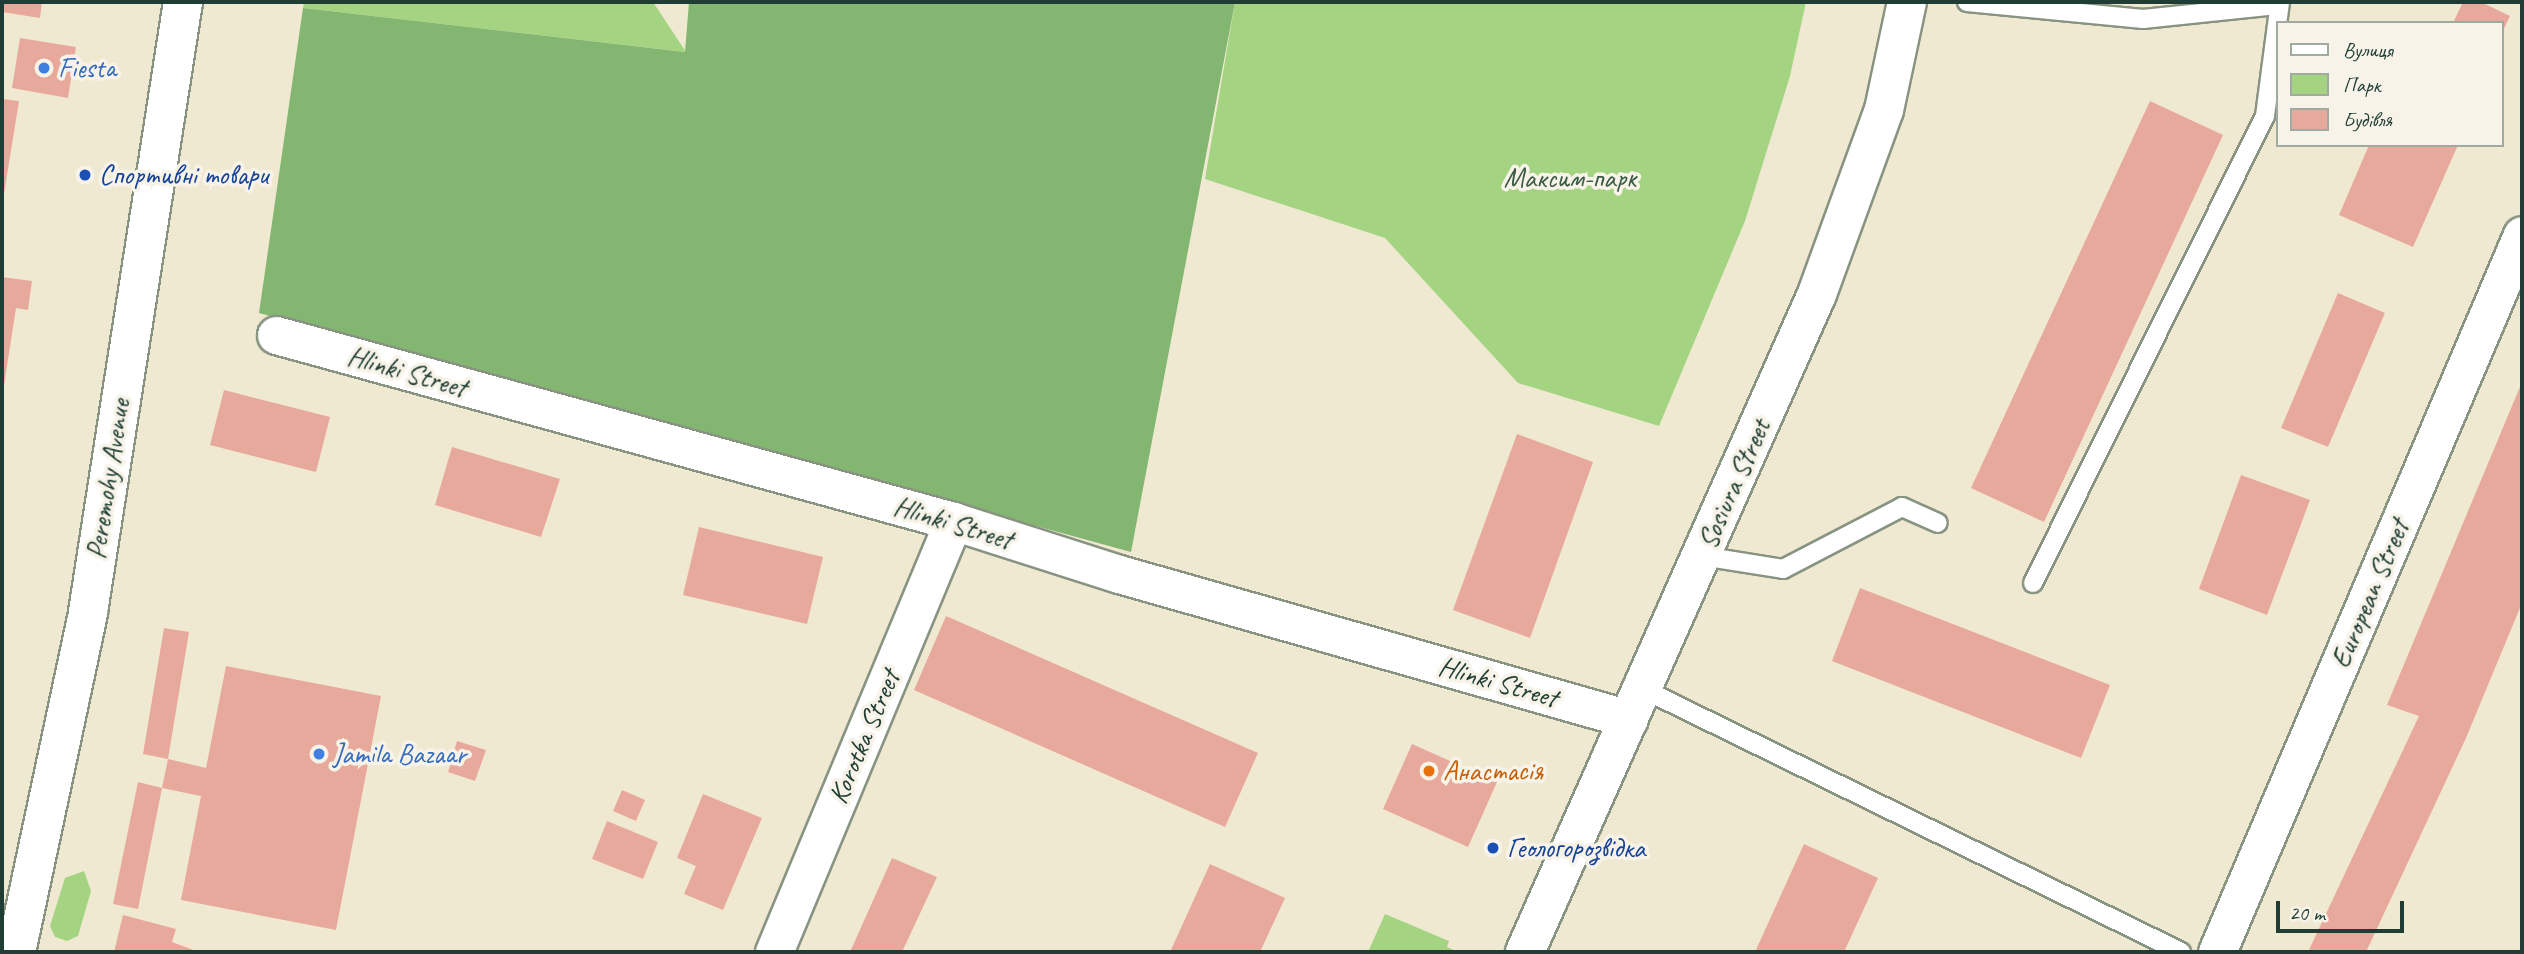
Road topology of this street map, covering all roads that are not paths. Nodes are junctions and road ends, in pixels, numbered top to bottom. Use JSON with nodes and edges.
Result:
{"nodes":[{"id":1,"x":183,"y":2,"type":"edge"},
{"id":2,"x":1907,"y":2,"type":"edge"},
{"id":3,"x":1967,"y":2,"type":"edge"},
{"id":4,"x":2280,"y":4,"type":"edge"},
{"id":5,"x":2276,"y":32,"type":"edge"},
{"id":6,"x":2522,"y":235,"type":"edge"},
{"id":7,"x":276,"y":335,"type":"dead end"},
{"id":8,"x":953,"y":521,"type":"junction"},
{"id":9,"x":1938,"y":523,"type":"dead end"},
{"id":10,"x":1702,"y":556,"type":"junction"},
{"id":11,"x":2033,"y":583,"type":"dead end"},
{"id":12,"x":1636,"y":704,"type":"junction"},
{"id":13,"x":16,"y":952,"type":"edge"},
{"id":14,"x":774,"y":952,"type":"edge"},
{"id":15,"x":1525,"y":952,"type":"edge"},
{"id":16,"x":2181,"y":952,"type":"edge"},
{"id":17,"x":2217,"y":952,"type":"edge"}],
"edges":[{"from":1,"to":13,"type":"main road","name":"Peremohy Avenue"},
{"from":2,"to":10,"type":"main road","name":"Sosiura Street"},
{"from":3,"to":4,"type":"lane"},
{"from":5,"to":11,"type":"lane"},
{"from":6,"to":17,"type":"street","name":"European Street"},
{"from":7,"to":8,"type":"street","name":"Hlinki Street"},
{"from":8,"to":12,"type":"street","name":"Hlinki Street"},
{"from":8,"to":14,"type":"street","name":"Korotka Street"},
{"from":9,"to":10,"type":"lane"},
{"from":10,"to":12,"type":"main road","name":"Sosiura Street"},
{"from":12,"to":15,"type":"main road","name":"Sosiura Street"},
{"from":12,"to":16,"type":"lane"}]}
